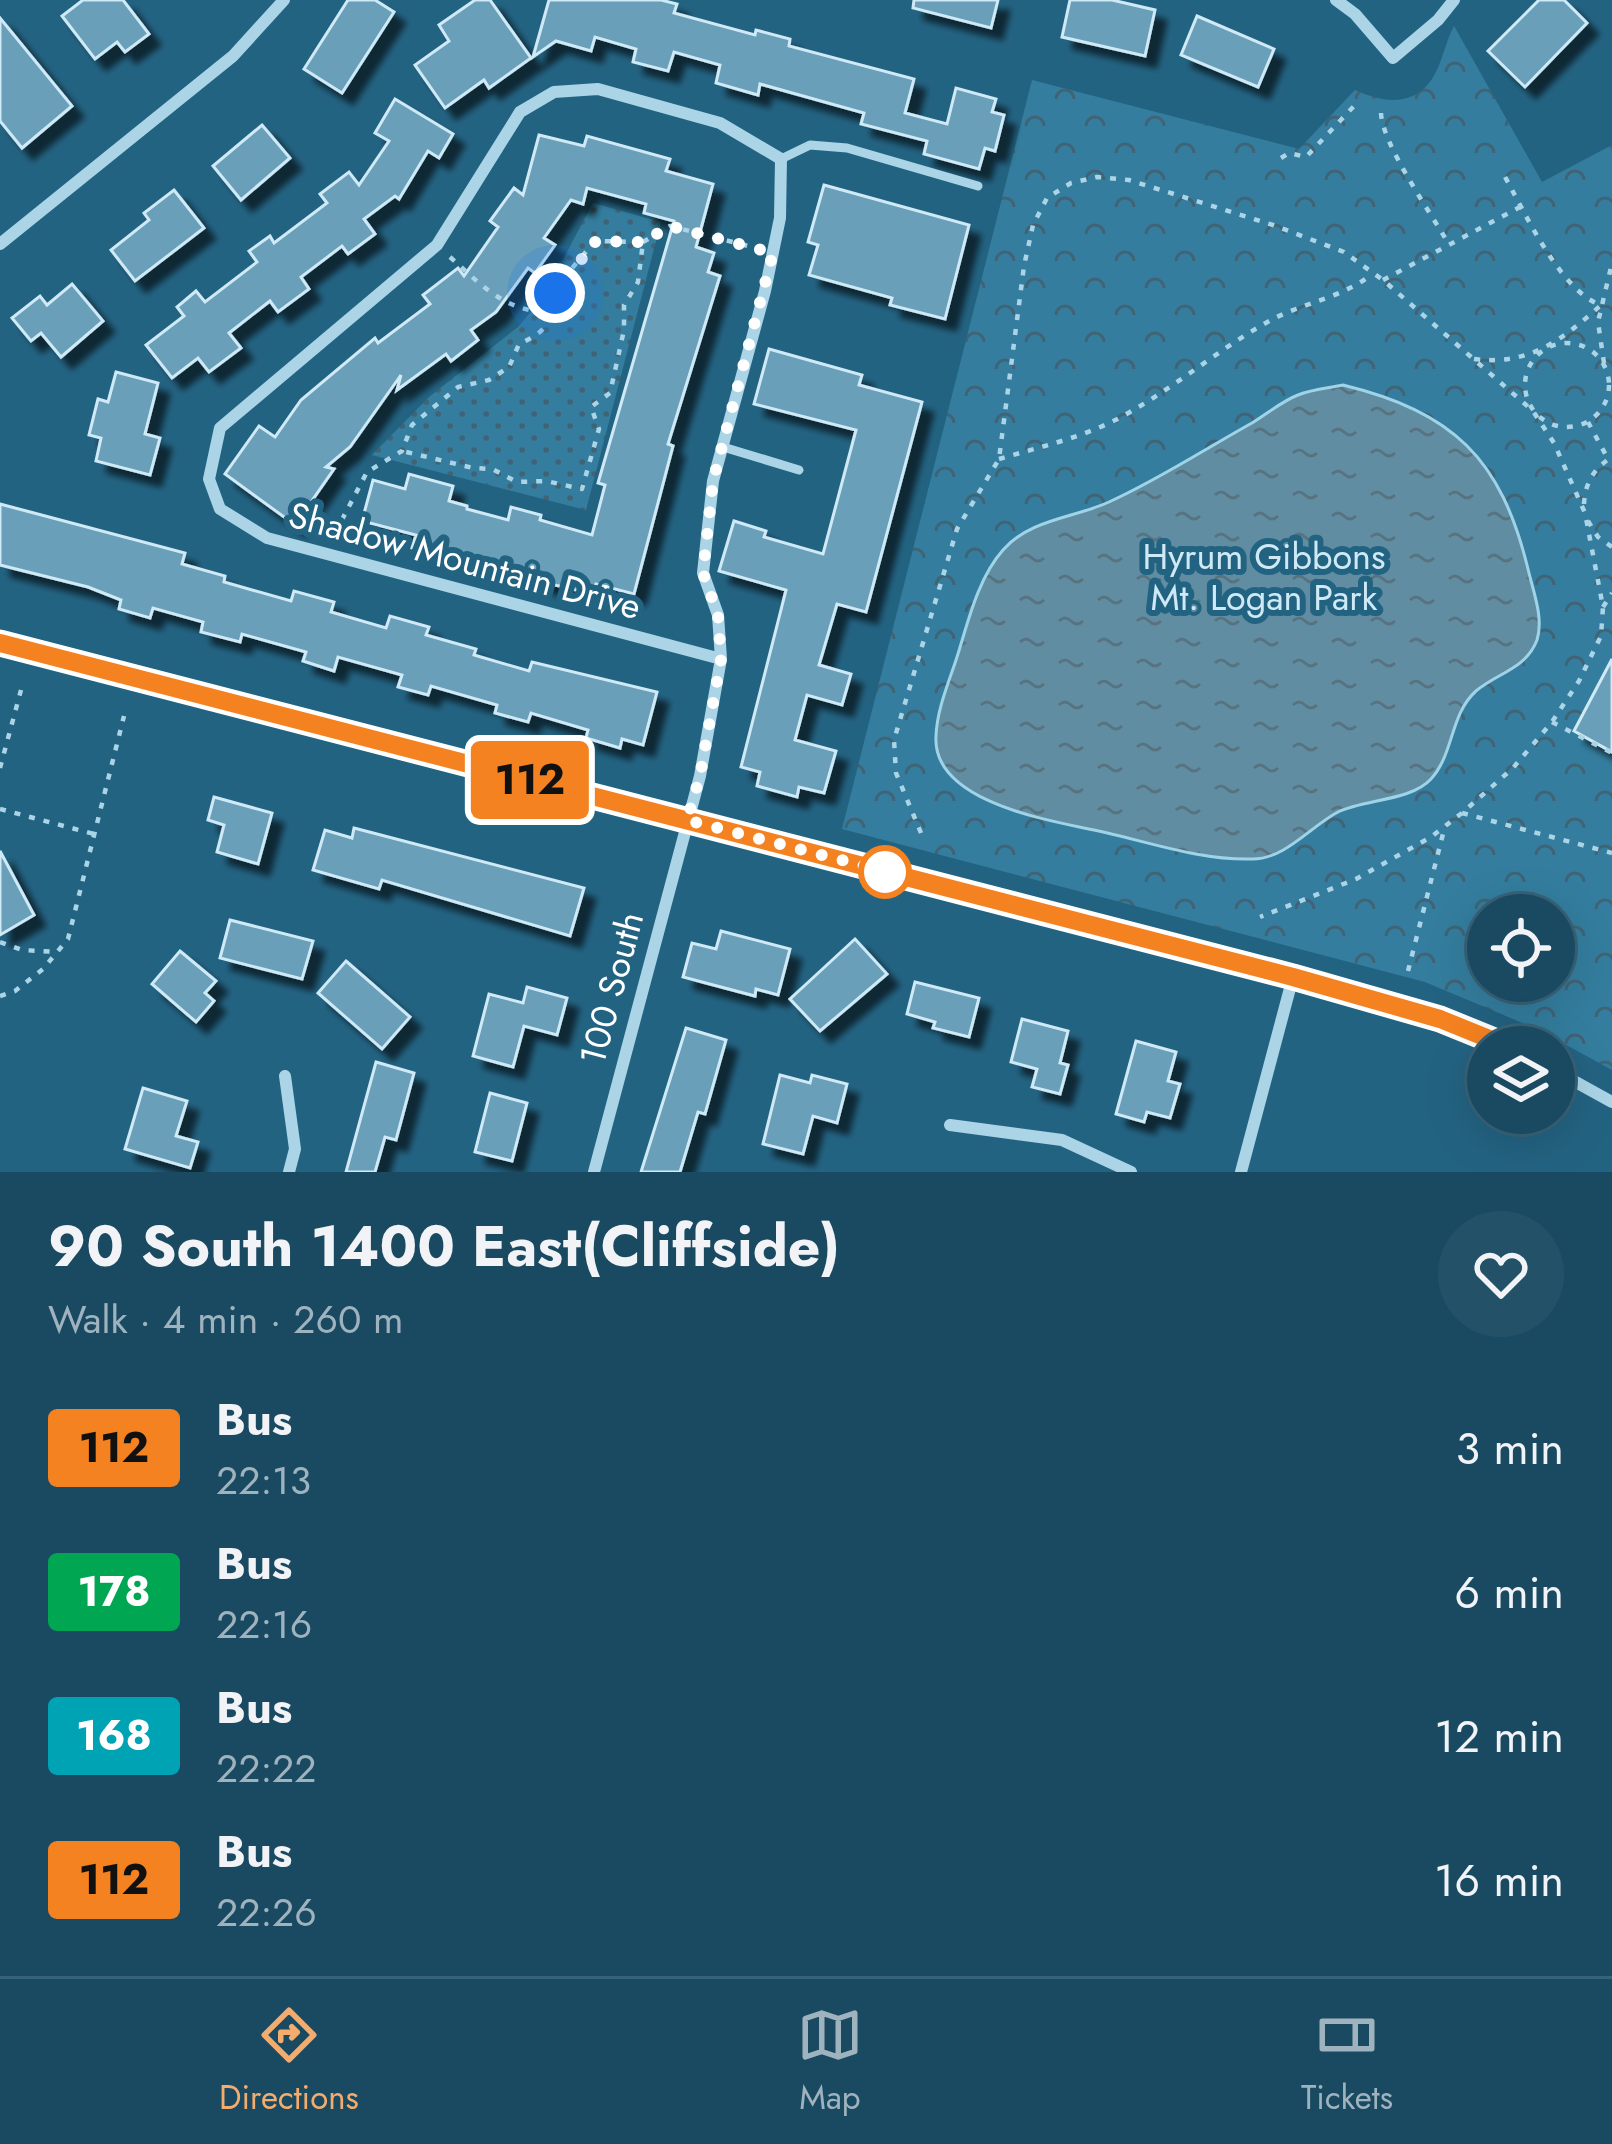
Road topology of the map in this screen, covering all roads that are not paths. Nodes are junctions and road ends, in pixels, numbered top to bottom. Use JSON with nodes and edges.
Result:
{"nodes":[{"id":1,"x":284,"y":0,"type":"edge"},
{"id":2,"x":1336,"y":0,"type":"edge"},
{"id":3,"x":1454,"y":0,"type":"edge"},
{"id":4,"x":781,"y":159,"type":"junction"},
{"id":5,"x":978,"y":186,"type":"dead end"},
{"id":6,"x":0,"y":222,"type":"edge"},
{"id":7,"x":5,"y":239,"type":"edge"},
{"id":8,"x":723,"y":446,"type":"junction"},
{"id":9,"x":799,"y":470,"type":"dead end"},
{"id":10,"x":0,"y":643,"type":"edge"},
{"id":11,"x":721,"y":659,"type":"junction"},
{"id":12,"x":687,"y":820,"type":"junction"},
{"id":13,"x":1293,"y":977,"type":"junction"},
{"id":14,"x":1467,"y":1030,"type":"edge"},
{"id":15,"x":285,"y":1076,"type":"dead end"},
{"id":16,"x":1575,"y":1082,"type":"edge"},
{"id":17,"x":1612,"y":1102,"type":"edge"},
{"id":18,"x":950,"y":1125,"type":"dead end"},
{"id":19,"x":289,"y":1172,"type":"edge"},
{"id":20,"x":593,"y":1172,"type":"edge"},
{"id":21,"x":1132,"y":1172,"type":"edge"},
{"id":22,"x":1241,"y":1172,"type":"edge"}],
"edges":[{"from":1,"to":7,"type":"street"},
{"from":2,"to":3,"type":"street"},
{"from":4,"to":5,"type":"lane"},
{"from":4,"to":8,"type":"street"},
{"from":4,"to":11,"type":"street","name":"Shadow Mountain Drive"},
{"from":6,"to":7,"type":"street"},
{"from":8,"to":9,"type":"lane"},
{"from":8,"to":11,"type":"street"},
{"from":10,"to":12,"type":"street"},
{"from":11,"to":12,"type":"street"},
{"from":12,"to":13,"type":"street"},
{"from":12,"to":20,"type":"street","name":"100 South"},
{"from":13,"to":14,"type":"street"},
{"from":13,"to":22,"type":"street"},
{"from":15,"to":19,"type":"street"},
{"from":16,"to":17,"type":"street"},
{"from":18,"to":21,"type":"street"}]}
